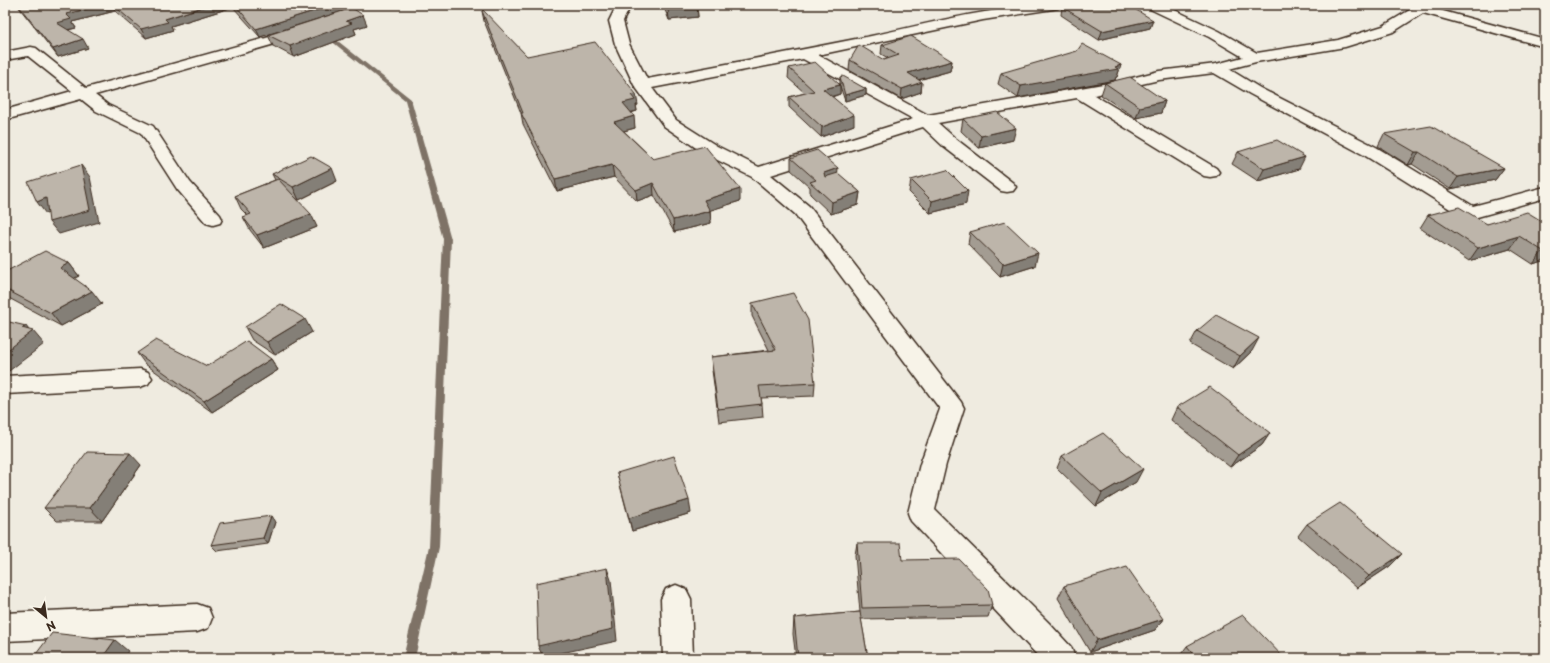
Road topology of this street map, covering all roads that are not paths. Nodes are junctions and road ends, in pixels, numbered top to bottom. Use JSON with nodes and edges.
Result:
{"nodes":[{"id":1,"x":624,"y":5,"type":"edge"},
{"id":2,"x":1053,"y":5,"type":"edge"},
{"id":3,"x":1153,"y":5,"type":"edge"},
{"id":4,"x":1424,"y":7,"type":"edge"},
{"id":5,"x":308,"y":30,"type":"edge"},
{"id":6,"x":1545,"y":43,"type":"edge"},
{"id":7,"x":805,"y":54,"type":"junction"},
{"id":8,"x":5,"y":56,"type":"edge"},
{"id":9,"x":1255,"y":58,"type":"junction"},
{"id":10,"x":1216,"y":68,"type":"junction"},
{"id":11,"x":642,"y":85,"type":"junction"},
{"id":12,"x":1078,"y":92,"type":"junction"},
{"id":13,"x":84,"y":93,"type":"junction"},
{"id":14,"x":5,"y":115,"type":"edge"},
{"id":15,"x":926,"y":120,"type":"junction"},
{"id":16,"x":1210,"y":172,"type":"dead end"},
{"id":17,"x":758,"y":173,"type":"junction"},
{"id":18,"x":1007,"y":186,"type":"dead end"},
{"id":19,"x":1545,"y":192,"type":"edge"},
{"id":20,"x":213,"y":219,"type":"dead end"},
{"id":21,"x":140,"y":378,"type":"dead end"},
{"id":22,"x":5,"y":385,"type":"edge"},
{"id":23,"x":676,"y":599,"type":"dead end"},
{"id":24,"x":197,"y":618,"type":"dead end"},
{"id":25,"x":5,"y":627,"type":"edge"},
{"id":26,"x":678,"y":658,"type":"edge"},
{"id":27,"x":1060,"y":658,"type":"edge"}],
"edges":[{"from":1,"to":11,"type":"street"},
{"from":2,"to":7,"type":"street"},
{"from":3,"to":9,"type":"street"},
{"from":4,"to":6,"type":"street"},
{"from":4,"to":9,"type":"street"},
{"from":5,"to":13,"type":"street"},
{"from":7,"to":11,"type":"street"},
{"from":7,"to":15,"type":"street"},
{"from":8,"to":13,"type":"street"},
{"from":9,"to":10,"type":"street"},
{"from":10,"to":12,"type":"street"},
{"from":10,"to":19,"type":"street"},
{"from":11,"to":17,"type":"street"},
{"from":12,"to":15,"type":"street"},
{"from":12,"to":16,"type":"street"},
{"from":13,"to":14,"type":"street"},
{"from":13,"to":20,"type":"street"},
{"from":15,"to":17,"type":"street"},
{"from":15,"to":18,"type":"street"},
{"from":17,"to":27,"type":"street"},
{"from":21,"to":22,"type":"street"},
{"from":23,"to":26,"type":"street"},
{"from":24,"to":25,"type":"street"}]}
